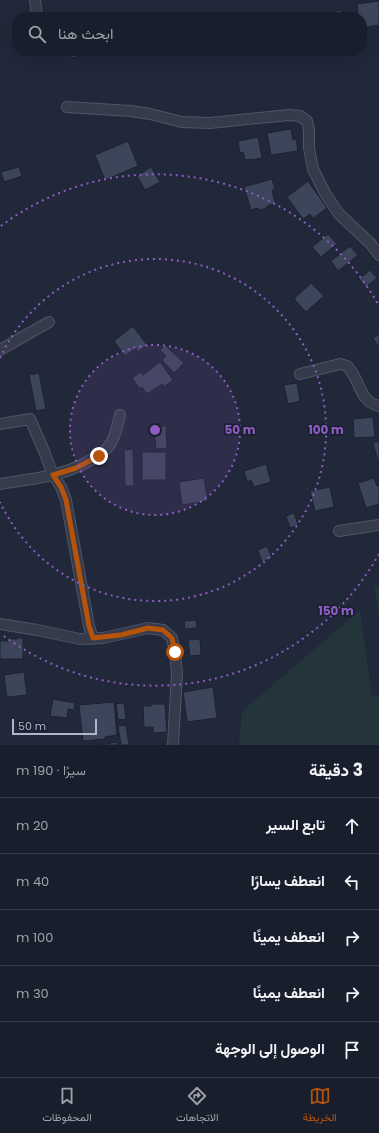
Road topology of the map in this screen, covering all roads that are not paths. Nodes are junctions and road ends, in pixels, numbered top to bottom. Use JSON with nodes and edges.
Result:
{"nodes":[{"id":1,"x":35,"y":0,"type":"edge"},
{"id":2,"x":36,"y":12,"type":"edge"},
{"id":3,"x":67,"y":107,"type":"dead end"},
{"id":4,"x":379,"y":255,"type":"edge"},
{"id":5,"x":49,"y":322,"type":"dead end"},
{"id":6,"x":0,"y":350,"type":"edge"},
{"id":7,"x":300,"y":374,"type":"dead end"},
{"id":8,"x":379,"y":406,"type":"edge"},
{"id":9,"x":120,"y":415,"type":"dead end"},
{"id":10,"x":0,"y":424,"type":"edge"},
{"id":11,"x":53,"y":475,"type":"junction"},
{"id":12,"x":0,"y":484,"type":"edge"},
{"id":13,"x":379,"y":525,"type":"edge"},
{"id":14,"x":339,"y":531,"type":"dead end"},
{"id":15,"x":0,"y":624,"type":"edge"},
{"id":16,"x":93,"y":638,"type":"junction"},
{"id":17,"x":174,"y":745,"type":"edge"}],
"edges":[{"from":1,"to":2,"type":"street"},
{"from":3,"to":4,"type":"street"},
{"from":5,"to":6,"type":"street"},
{"from":7,"to":8,"type":"street"},
{"from":9,"to":11,"type":"street"},
{"from":10,"to":11,"type":"street"},
{"from":11,"to":12,"type":"street"},
{"from":11,"to":16,"type":"street"},
{"from":13,"to":14,"type":"street"},
{"from":15,"to":16,"type":"street"},
{"from":16,"to":17,"type":"street"}]}
